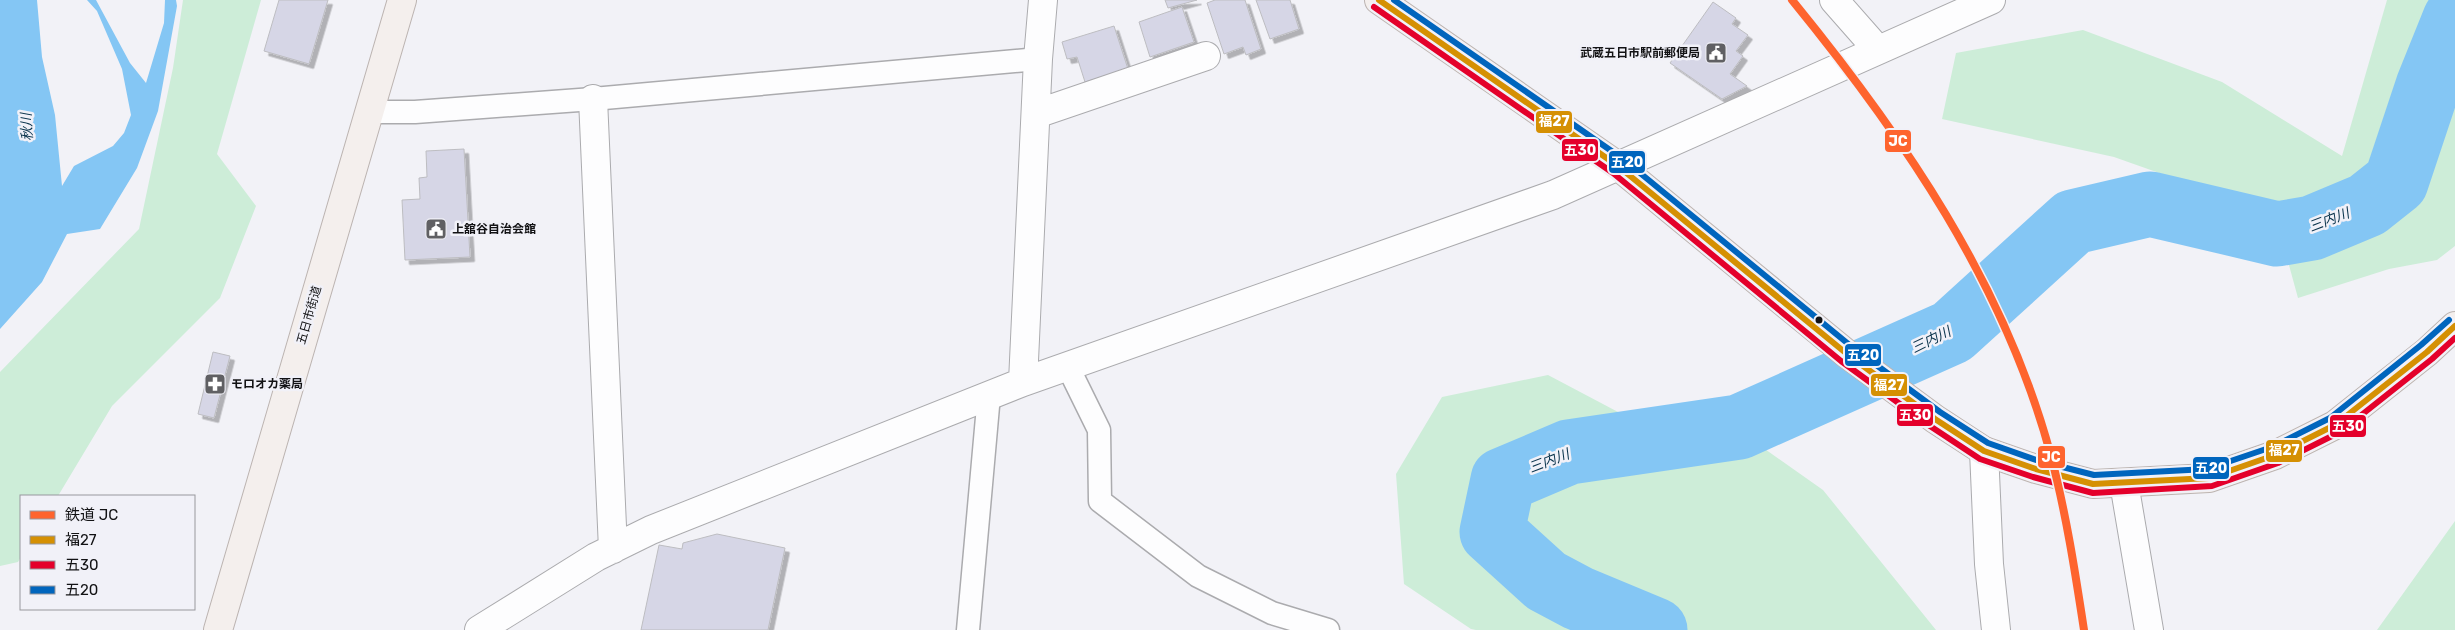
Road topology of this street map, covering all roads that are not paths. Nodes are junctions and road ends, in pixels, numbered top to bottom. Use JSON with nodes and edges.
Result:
{"nodes":[{"id":1,"x":402,"y":0,"type":"edge"},
{"id":2,"x":1043,"y":0,"type":"edge"},
{"id":3,"x":1379,"y":0,"type":"edge"},
{"id":4,"x":1834,"y":0,"type":"edge"},
{"id":5,"x":1991,"y":0,"type":"edge"},
{"id":6,"x":1878,"y":50,"type":"junction"},
{"id":7,"x":1206,"y":56,"type":"dead end"},
{"id":8,"x":1038,"y":59,"type":"junction"},
{"id":9,"x":593,"y":99,"type":"junction"},
{"id":10,"x":368,"y":112,"type":"junction"},
{"id":11,"x":1036,"y":114,"type":"junction"},
{"id":12,"x":1618,"y":166,"type":"junction"},
{"id":13,"x":2455,"y":326,"type":"edge"},
{"id":14,"x":1068,"y":367,"type":"junction"},
{"id":15,"x":1023,"y":382,"type":"junction"},
{"id":16,"x":989,"y":395,"type":"junction"},
{"id":17,"x":1984,"y":451,"type":"junction"},
{"id":18,"x":2124,"y":483,"type":"junction"},
{"id":19,"x":613,"y":549,"type":"junction"},
{"id":20,"x":218,"y":630,"type":"edge"},
{"id":21,"x":479,"y":630,"type":"edge"},
{"id":22,"x":968,"y":630,"type":"edge"},
{"id":23,"x":1328,"y":630,"type":"edge"},
{"id":24,"x":1996,"y":630,"type":"edge"},
{"id":25,"x":2149,"y":630,"type":"edge"}],
"edges":[{"from":1,"to":10,"type":"main road","name":"五日市街道"},
{"from":2,"to":8,"type":"street"},
{"from":3,"to":12,"type":"main road"},
{"from":4,"to":6,"type":"street"},
{"from":5,"to":6,"type":"street"},
{"from":6,"to":12,"type":"street"},
{"from":7,"to":11,"type":"street"},
{"from":8,"to":9,"type":"lane"},
{"from":8,"to":11,"type":"street"},
{"from":9,"to":10,"type":"lane"},
{"from":9,"to":19,"type":"street"},
{"from":10,"to":20,"type":"main road","name":"五日市街道"},
{"from":11,"to":15,"type":"street"},
{"from":12,"to":14,"type":"street"},
{"from":12,"to":17,"type":"main road"},
{"from":13,"to":18,"type":"main road"},
{"from":14,"to":15,"type":"street"},
{"from":14,"to":23,"type":"lane"},
{"from":15,"to":16,"type":"street"},
{"from":16,"to":19,"type":"street"},
{"from":16,"to":22,"type":"lane"},
{"from":17,"to":18,"type":"main road"},
{"from":17,"to":24,"type":"street"},
{"from":18,"to":25,"type":"street"},
{"from":19,"to":21,"type":"street"}]}
